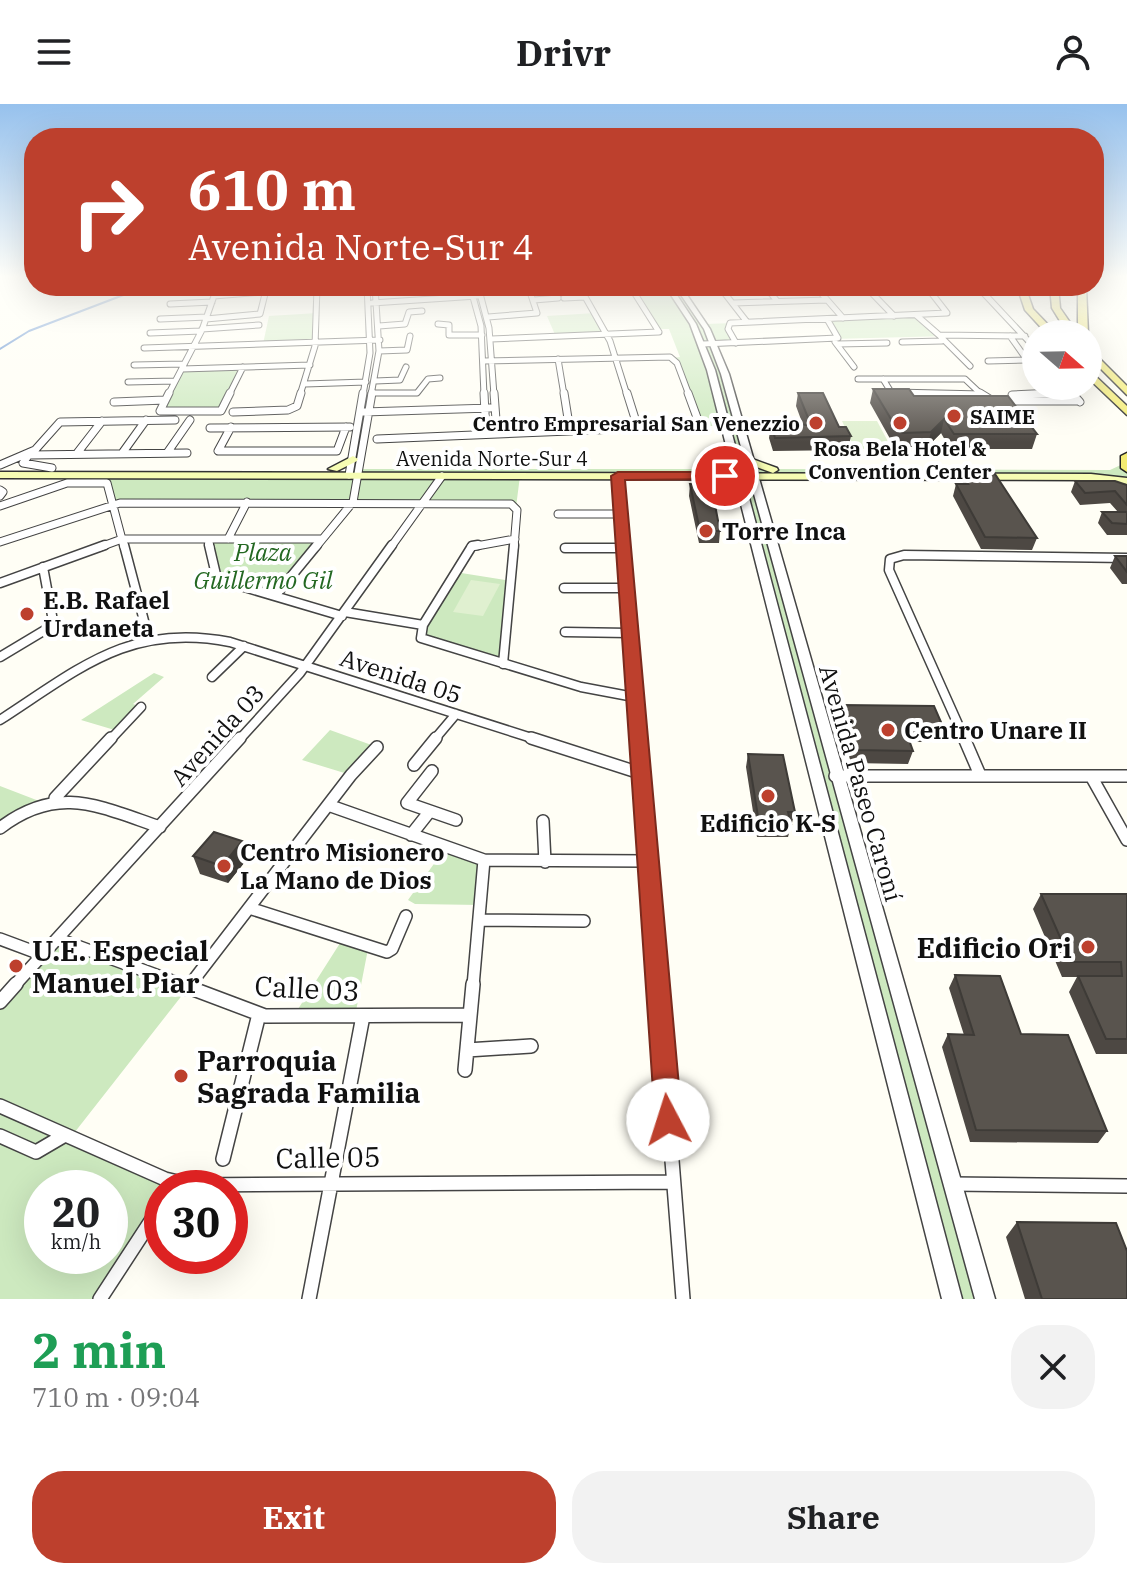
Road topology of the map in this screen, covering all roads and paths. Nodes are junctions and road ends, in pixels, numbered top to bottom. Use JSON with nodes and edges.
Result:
{"nodes":[{"id":1,"x":202,"y":330,"type":"edge"},
{"id":2,"x":189,"y":331,"type":"edge"},
{"id":3,"x":316,"y":331,"type":"edge"},
{"id":4,"x":372,"y":331,"type":"edge"},
{"id":5,"x":379,"y":331,"type":"edge"},
{"id":6,"x":450,"y":331,"type":"edge"},
{"id":7,"x":481,"y":331,"type":"edge"},
{"id":8,"x":490,"y":331,"type":"edge"},
{"id":9,"x":605,"y":331,"type":"edge"},
{"id":10,"x":659,"y":331,"type":"edge"},
{"id":11,"x":699,"y":331,"type":"edge"},
{"id":12,"x":701,"y":331,"type":"edge"},
{"id":13,"x":731,"y":331,"type":"edge"},
{"id":14,"x":836,"y":331,"type":"edge"},
{"id":15,"x":933,"y":331,"type":"edge"},
{"id":16,"x":150,"y":333,"type":"dead end"},
{"id":17,"x":482,"y":335,"type":"junction"},
{"id":18,"x":608,"y":335,"type":"junction"},
{"id":19,"x":410,"y":336,"type":"dead end"},
{"id":20,"x":1010,"y":336,"type":"junction"},
{"id":21,"x":1022,"y":336,"type":"edge"},
{"id":22,"x":941,"y":338,"type":"junction"},
{"id":23,"x":491,"y":339,"type":"junction"},
{"id":24,"x":380,"y":340,"type":"junction"},
{"id":25,"x":371,"y":341,"type":"junction"},
{"id":26,"x":835,"y":342,"type":"junction"},
{"id":27,"x":902,"y":342,"type":"dead end"},
{"id":28,"x":316,"y":343,"type":"junction"},
{"id":29,"x":736,"y":343,"type":"junction"},
{"id":30,"x":887,"y":343,"type":"dead end"},
{"id":31,"x":708,"y":344,"type":"junction"},
{"id":32,"x":193,"y":346,"type":"junction"},
{"id":33,"x":144,"y":348,"type":"dead end"},
{"id":34,"x":379,"y":351,"type":"junction"},
{"id":35,"x":615,"y":357,"type":"junction"},
{"id":36,"x":558,"y":359,"type":"junction"},
{"id":37,"x":484,"y":361,"type":"junction"},
{"id":38,"x":492,"y":361,"type":"junction"},
{"id":39,"x":988,"y":361,"type":"dead end"},
{"id":40,"x":1102,"y":364,"type":"edge"},
{"id":41,"x":134,"y":365,"type":"dead end"},
{"id":42,"x":310,"y":365,"type":"junction"},
{"id":43,"x":183,"y":366,"type":"junction"},
{"id":44,"x":970,"y":366,"type":"dead end"},
{"id":45,"x":243,"y":367,"type":"junction"},
{"id":46,"x":406,"y":367,"type":"dead end"},
{"id":47,"x":854,"y":367,"type":"dead end"},
{"id":48,"x":440,"y":378,"type":"dead end"},
{"id":49,"x":858,"y":379,"type":"dead end"},
{"id":50,"x":883,"y":379,"type":"junction"},
{"id":51,"x":175,"y":381,"type":"junction"},
{"id":52,"x":375,"y":381,"type":"junction"},
{"id":53,"x":128,"y":382,"type":"dead end"},
{"id":54,"x":366,"y":382,"type":"junction"},
{"id":55,"x":305,"y":384,"type":"junction"},
{"id":56,"x":1102,"y":386,"type":"edge"},
{"id":57,"x":1127,"y":392,"type":"edge"},
{"id":58,"x":373,"y":393,"type":"junction"},
{"id":59,"x":982,"y":395,"type":"junction"},
{"id":60,"x":1012,"y":395,"type":"edge"},
{"id":61,"x":1022,"y":395,"type":"edge"},
{"id":62,"x":165,"y":400,"type":"junction"},
{"id":63,"x":1078,"y":400,"type":"edge"},
{"id":64,"x":114,"y":402,"type":"dead end"},
{"id":65,"x":495,"y":405,"type":"junction"},
{"id":66,"x":486,"y":406,"type":"junction"},
{"id":67,"x":361,"y":410,"type":"junction"},
{"id":68,"x":371,"y":410,"type":"junction"},
{"id":69,"x":233,"y":412,"type":"dead end"},
{"id":70,"x":1127,"y":412,"type":"edge"},
{"id":71,"x":146,"y":420,"type":"junction"},
{"id":72,"x":102,"y":421,"type":"junction"},
{"id":73,"x":231,"y":427,"type":"junction"},
{"id":74,"x":346,"y":427,"type":"junction"},
{"id":75,"x":358,"y":427,"type":"junction"},
{"id":76,"x":368,"y":427,"type":"junction"},
{"id":77,"x":210,"y":428,"type":"dead end"},
{"id":78,"x":638,"y":428,"type":"junction"},
{"id":79,"x":570,"y":431,"type":"junction"},
{"id":80,"x":497,"y":433,"type":"junction"},
{"id":81,"x":486,"y":434,"type":"junction"},
{"id":82,"x":377,"y":439,"type":"dead end"},
{"id":83,"x":78,"y":452,"type":"junction"},
{"id":84,"x":123,"y":452,"type":"junction"},
{"id":85,"x":167,"y":453,"type":"junction"},
{"id":86,"x":187,"y":453,"type":"dead end"},
{"id":87,"x":24,"y":458,"type":"junction"},
{"id":88,"x":1126,"y":462,"type":"edge"},
{"id":89,"x":3,"y":465,"type":"edge"},
{"id":90,"x":52,"y":468,"type":"junction"},
{"id":91,"x":356,"y":468,"type":"junction"},
{"id":92,"x":744,"y":472,"type":"junction"},
{"id":93,"x":0,"y":475,"type":"edge"},
{"id":94,"x":442,"y":476,"type":"junction"},
{"id":95,"x":618,"y":476,"type":"junction"},
{"id":96,"x":102,"y":478,"type":"junction"},
{"id":97,"x":1127,"y":481,"type":"edge"},
{"id":98,"x":0,"y":490,"type":"edge"},
{"id":99,"x":0,"y":496,"type":"edge"},
{"id":100,"x":247,"y":502,"type":"junction"},
{"id":101,"x":353,"y":502,"type":"junction"},
{"id":102,"x":423,"y":502,"type":"junction"},
{"id":103,"x":113,"y":504,"type":"junction"},
{"id":104,"x":0,"y":506,"type":"edge"},
{"id":105,"x":558,"y":514,"type":"dead end"},
{"id":106,"x":621,"y":514,"type":"junction"},
{"id":107,"x":122,"y":539,"type":"junction"},
{"id":108,"x":208,"y":539,"type":"junction"},
{"id":109,"x":228,"y":539,"type":"junction"},
{"id":110,"x":322,"y":539,"type":"junction"},
{"id":111,"x":515,"y":539,"type":"junction"},
{"id":112,"x":0,"y":542,"type":"edge"},
{"id":113,"x":565,"y":548,"type":"dead end"},
{"id":114,"x":623,"y":548,"type":"junction"},
{"id":115,"x":1127,"y":558,"type":"edge"},
{"id":116,"x":43,"y":567,"type":"junction"},
{"id":117,"x":0,"y":583,"type":"edge"},
{"id":118,"x":564,"y":588,"type":"dead end"},
{"id":119,"x":626,"y":588,"type":"junction"},
{"id":120,"x":275,"y":596,"type":"junction"},
{"id":121,"x":344,"y":614,"type":"junction"},
{"id":122,"x":423,"y":625,"type":"junction"},
{"id":123,"x":565,"y":632,"type":"dead end"},
{"id":124,"x":629,"y":633,"type":"junction"},
{"id":125,"x":148,"y":636,"type":"junction"},
{"id":126,"x":244,"y":646,"type":"junction"},
{"id":127,"x":0,"y":657,"type":"edge"},
{"id":128,"x":503,"y":664,"type":"junction"},
{"id":129,"x":305,"y":666,"type":"junction"},
{"id":130,"x":212,"y":677,"type":"dead end"},
{"id":131,"x":634,"y":697,"type":"junction"},
{"id":132,"x":141,"y":707,"type":"dead end"},
{"id":133,"x":456,"y":714,"type":"junction"},
{"id":134,"x":0,"y":720,"type":"edge"},
{"id":135,"x":377,"y":747,"type":"dead end"},
{"id":136,"x":414,"y":765,"type":"dead end"},
{"id":137,"x":432,"y":771,"type":"dead end"},
{"id":138,"x":640,"y":773,"type":"junction"},
{"id":139,"x":980,"y":775,"type":"junction"},
{"id":140,"x":835,"y":776,"type":"junction"},
{"id":141,"x":1091,"y":776,"type":"junction"},
{"id":142,"x":1127,"y":776,"type":"edge"},
{"id":143,"x":50,"y":799,"type":"junction"},
{"id":144,"x":328,"y":805,"type":"junction"},
{"id":145,"x":430,"y":811,"type":"junction"},
{"id":146,"x":456,"y":820,"type":"dead end"},
{"id":147,"x":543,"y":821,"type":"dead end"},
{"id":148,"x":160,"y":827,"type":"junction"},
{"id":149,"x":0,"y":828,"type":"edge"},
{"id":150,"x":411,"y":835,"type":"junction"},
{"id":151,"x":1127,"y":840,"type":"edge"},
{"id":152,"x":484,"y":860,"type":"junction"},
{"id":153,"x":647,"y":861,"type":"junction"},
{"id":154,"x":545,"y":862,"type":"junction"},
{"id":155,"x":249,"y":908,"type":"junction"},
{"id":156,"x":406,"y":916,"type":"dead end"},
{"id":157,"x":479,"y":920,"type":"junction"},
{"id":158,"x":584,"y":921,"type":"dead end"},
{"id":159,"x":0,"y":939,"type":"edge"},
{"id":160,"x":58,"y":939,"type":"junction"},
{"id":161,"x":43,"y":955,"type":"junction"},
{"id":162,"x":187,"y":989,"type":"junction"},
{"id":163,"x":0,"y":1002,"type":"edge"},
{"id":164,"x":259,"y":1014,"type":"junction"},
{"id":165,"x":469,"y":1015,"type":"junction"},
{"id":166,"x":363,"y":1016,"type":"junction"},
{"id":167,"x":531,"y":1046,"type":"dead end"},
{"id":168,"x":467,"y":1050,"type":"junction"},
{"id":169,"x":465,"y":1070,"type":"dead end"},
{"id":170,"x":0,"y":1106,"type":"edge"},
{"id":171,"x":65,"y":1135,"type":"junction"},
{"id":172,"x":0,"y":1136,"type":"edge"},
{"id":173,"x":223,"y":1159,"type":"dead end"},
{"id":174,"x":144,"y":1172,"type":"edge"},
{"id":175,"x":673,"y":1182,"type":"junction"},
{"id":176,"x":330,"y":1183,"type":"junction"},
{"id":177,"x":952,"y":1184,"type":"junction"},
{"id":178,"x":248,"y":1185,"type":"edge"},
{"id":179,"x":1127,"y":1186,"type":"edge"},
{"id":180,"x":144,"y":1232,"type":"edge"},
{"id":181,"x":100,"y":1299,"type":"edge"},
{"id":182,"x":309,"y":1299,"type":"edge"},
{"id":183,"x":683,"y":1299,"type":"edge"},
{"id":184,"x":952,"y":1299,"type":"edge"},
{"id":185,"x":985,"y":1299,"type":"edge"}],
"edges":[{"from":1,"to":32,"type":"street"},
{"from":2,"to":16,"type":"street"},
{"from":3,"to":28,"type":"street"},
{"from":4,"to":25,"type":"street"},
{"from":5,"to":24,"type":"street"},
{"from":6,"to":17,"type":"street"},
{"from":7,"to":17,"type":"street"},
{"from":8,"to":23,"type":"street"},
{"from":9,"to":18,"type":"street"},
{"from":10,"to":18,"type":"street"},
{"from":11,"to":31,"type":"street","name":"Avenida Paseo Caroní"},
{"from":12,"to":31,"type":"street","name":"Avenida Paseo Caroní"},
{"from":13,"to":29,"type":"street"},
{"from":14,"to":26,"type":"street"},
{"from":15,"to":22,"type":"street"},
{"from":17,"to":37,"type":"street"},
{"from":18,"to":23,"type":"street"},
{"from":18,"to":35,"type":"street"},
{"from":19,"to":34,"type":"street"},
{"from":20,"to":21,"type":"street"},
{"from":20,"to":22,"type":"street"},
{"from":20,"to":39,"type":"street"},
{"from":22,"to":27,"type":"street"},
{"from":22,"to":44,"type":"street"},
{"from":23,"to":38,"type":"street"},
{"from":24,"to":25,"type":"street"},
{"from":24,"to":34,"type":"street"},
{"from":25,"to":28,"type":"street"},
{"from":25,"to":54,"type":"street"},
{"from":26,"to":29,"type":"street"},
{"from":26,"to":30,"type":"street"},
{"from":26,"to":47,"type":"street"},
{"from":28,"to":32,"type":"street"},
{"from":28,"to":42,"type":"street"},
{"from":29,"to":31,"type":"street"},
{"from":31,"to":92,"type":"street","name":"Avenida Paseo Caroní"},
{"from":32,"to":33,"type":"street"},
{"from":32,"to":43,"type":"street"},
{"from":34,"to":52,"type":"street"},
{"from":35,"to":36,"type":"street"},
{"from":35,"to":78,"type":"street"},
{"from":35,"to":78,"type":"street"},
{"from":36,"to":38,"type":"street"},
{"from":36,"to":79,"type":"street"},
{"from":37,"to":38,"type":"street"},
{"from":37,"to":66,"type":"street"},
{"from":38,"to":65,"type":"street"},
{"from":40,"to":57,"type":"main road"},
{"from":41,"to":43,"type":"street"},
{"from":42,"to":45,"type":"street"},
{"from":42,"to":55,"type":"street"},
{"from":43,"to":45,"type":"street"},
{"from":43,"to":51,"type":"street"},
{"from":45,"to":62,"type":"street"},
{"from":46,"to":52,"type":"street"},
{"from":48,"to":58,"type":"street"},
{"from":49,"to":50,"type":"street"},
{"from":50,"to":59,"type":"street"},
{"from":50,"to":59,"type":"street"},
{"from":51,"to":53,"type":"street"},
{"from":51,"to":62,"type":"street"},
{"from":52,"to":58,"type":"street"},
{"from":54,"to":55,"type":"street"},
{"from":54,"to":67,"type":"street"},
{"from":55,"to":69,"type":"street"},
{"from":56,"to":70,"type":"main road"},
{"from":58,"to":68,"type":"street"},
{"from":59,"to":63,"type":"street"},
{"from":60,"to":61,"type":"street"},
{"from":62,"to":64,"type":"street"},
{"from":65,"to":66,"type":"street"},
{"from":65,"to":80,"type":"street"},
{"from":66,"to":68,"type":"street"},
{"from":66,"to":81,"type":"street"},
{"from":67,"to":68,"type":"street"},
{"from":67,"to":75,"type":"street"},
{"from":68,"to":76,"type":"street"},
{"from":71,"to":72,"type":"street"},
{"from":71,"to":84,"type":"street"},
{"from":71,"to":85,"type":"street"},
{"from":72,"to":83,"type":"street"},
{"from":72,"to":87,"type":"street"},
{"from":73,"to":74,"type":"street"},
{"from":73,"to":74,"type":"street"},
{"from":73,"to":77,"type":"street"},
{"from":74,"to":75,"type":"street"},
{"from":75,"to":76,"type":"street"},
{"from":75,"to":91,"type":"street"},
{"from":76,"to":91,"type":"street"},
{"from":78,"to":79,"type":"street"},
{"from":79,"to":80,"type":"street"},
{"from":80,"to":81,"type":"street"},
{"from":81,"to":82,"type":"street"},
{"from":83,"to":84,"type":"street"},
{"from":83,"to":87,"type":"street"},
{"from":84,"to":85,"type":"street"},
{"from":85,"to":86,"type":"street"},
{"from":87,"to":89,"type":"street"},
{"from":87,"to":90,"type":"street"},
{"from":88,"to":92,"type":"main road","name":"Avenida Norte-Sur 4"},
{"from":89,"to":90,"type":"main road","name":"Avenida Norte-Sur 4"},
{"from":90,"to":91,"type":"main road","name":"Avenida Norte-Sur 4"},
{"from":91,"to":92,"type":"main road","name":"Avenida Norte-Sur 4"},
{"from":91,"to":94,"type":"main road","name":"Avenida Norte-Sur 4"},
{"from":91,"to":96,"type":"main road","name":"Avenida Norte-Sur 4"},
{"from":91,"to":101,"type":"street"},
{"from":92,"to":95,"type":"main road","name":"Avenida Norte-Sur 4"},
{"from":92,"to":97,"type":"main road","name":"Avenida Norte-Sur 4"},
{"from":92,"to":140,"type":"street","name":"Avenida Paseo Caroní"},
{"from":92,"to":184,"type":"street","name":"Avenida Paseo Caroní"},
{"from":93,"to":96,"type":"main road","name":"Avenida Norte-Sur 4"},
{"from":94,"to":95,"type":"main road","name":"Avenida Norte-Sur 4"},
{"from":94,"to":102,"type":"street","name":"Avenida 03"},
{"from":95,"to":106,"type":"street"},
{"from":96,"to":103,"type":"street"},
{"from":96,"to":104,"type":"street"},
{"from":98,"to":99,"type":"street"},
{"from":100,"to":101,"type":"street"},
{"from":100,"to":103,"type":"street"},
{"from":100,"to":109,"type":"street"},
{"from":101,"to":102,"type":"street"},
{"from":101,"to":110,"type":"street"},
{"from":102,"to":111,"type":"street"},
{"from":102,"to":121,"type":"street","name":"Avenida 03"},
{"from":103,"to":107,"type":"street"},
{"from":103,"to":112,"type":"street"},
{"from":105,"to":106,"type":"street"},
{"from":106,"to":114,"type":"street"},
{"from":107,"to":108,"type":"street"},
{"from":107,"to":116,"type":"street"},
{"from":107,"to":125,"type":"street"},
{"from":108,"to":109,"type":"street"},
{"from":108,"to":120,"type":"street"},
{"from":109,"to":110,"type":"street"},
{"from":110,"to":120,"type":"street"},
{"from":111,"to":122,"type":"street"},
{"from":111,"to":128,"type":"street"},
{"from":113,"to":114,"type":"street"},
{"from":114,"to":119,"type":"street"},
{"from":115,"to":139,"type":"street"},
{"from":116,"to":117,"type":"street"},
{"from":116,"to":127,"type":"street"},
{"from":118,"to":119,"type":"street"},
{"from":119,"to":124,"type":"street"},
{"from":120,"to":121,"type":"street"},
{"from":121,"to":122,"type":"street"},
{"from":121,"to":129,"type":"street","name":"Avenida 03"},
{"from":122,"to":128,"type":"street"},
{"from":123,"to":124,"type":"street"},
{"from":124,"to":131,"type":"street"},
{"from":125,"to":126,"type":"street","name":"Avenida 05"},
{"from":125,"to":134,"type":"street","name":"Avenida 05"},
{"from":126,"to":129,"type":"street","name":"Avenida 05"},
{"from":126,"to":130,"type":"street"},
{"from":128,"to":131,"type":"street"},
{"from":129,"to":133,"type":"street","name":"Avenida 05"},
{"from":129,"to":148,"type":"street","name":"Avenida 03"},
{"from":131,"to":138,"type":"street"},
{"from":132,"to":143,"type":"street"},
{"from":133,"to":136,"type":"street"},
{"from":133,"to":138,"type":"street","name":"Avenida 05"},
{"from":135,"to":144,"type":"street"},
{"from":137,"to":145,"type":"street"},
{"from":138,"to":153,"type":"street"},
{"from":139,"to":140,"type":"street"},
{"from":139,"to":141,"type":"street"},
{"from":140,"to":177,"type":"street","name":"Avenida Paseo Caroní"},
{"from":141,"to":142,"type":"street"},
{"from":141,"to":151,"type":"street"},
{"from":143,"to":148,"type":"street"},
{"from":143,"to":149,"type":"street"},
{"from":144,"to":150,"type":"street"},
{"from":144,"to":155,"type":"street"},
{"from":145,"to":146,"type":"street"},
{"from":145,"to":150,"type":"street"},
{"from":147,"to":154,"type":"street"},
{"from":148,"to":160,"type":"street","name":"Avenida 03"},
{"from":150,"to":152,"type":"street"},
{"from":152,"to":154,"type":"street"},
{"from":152,"to":157,"type":"street"},
{"from":153,"to":154,"type":"street"},
{"from":153,"to":175,"type":"street"},
{"from":155,"to":156,"type":"street"},
{"from":155,"to":162,"type":"street"},
{"from":157,"to":158,"type":"street"},
{"from":157,"to":165,"type":"street"},
{"from":159,"to":161,"type":"street"},
{"from":160,"to":161,"type":"street","name":"Avenida 03"},
{"from":160,"to":162,"type":"street","name":"Calle 03"},
{"from":161,"to":163,"type":"street","name":"Avenida 03"},
{"from":162,"to":164,"type":"street","name":"Calle 03"},
{"from":164,"to":166,"type":"street","name":"Calle 03"},
{"from":164,"to":173,"type":"street"},
{"from":165,"to":166,"type":"street","name":"Calle 03"},
{"from":165,"to":168,"type":"street"},
{"from":166,"to":176,"type":"street"},
{"from":167,"to":168,"type":"street"},
{"from":168,"to":169,"type":"street"},
{"from":170,"to":171,"type":"street","name":"Calle 05"},
{"from":171,"to":172,"type":"street"},
{"from":171,"to":174,"type":"street","name":"Calle 05"},
{"from":175,"to":176,"type":"street","name":"Calle 05"},
{"from":175,"to":183,"type":"street"},
{"from":176,"to":178,"type":"street","name":"Calle 05"},
{"from":176,"to":182,"type":"street"},
{"from":177,"to":179,"type":"street"},
{"from":177,"to":185,"type":"street","name":"Avenida Paseo Caroní"},
{"from":180,"to":181,"type":"street"}]}
